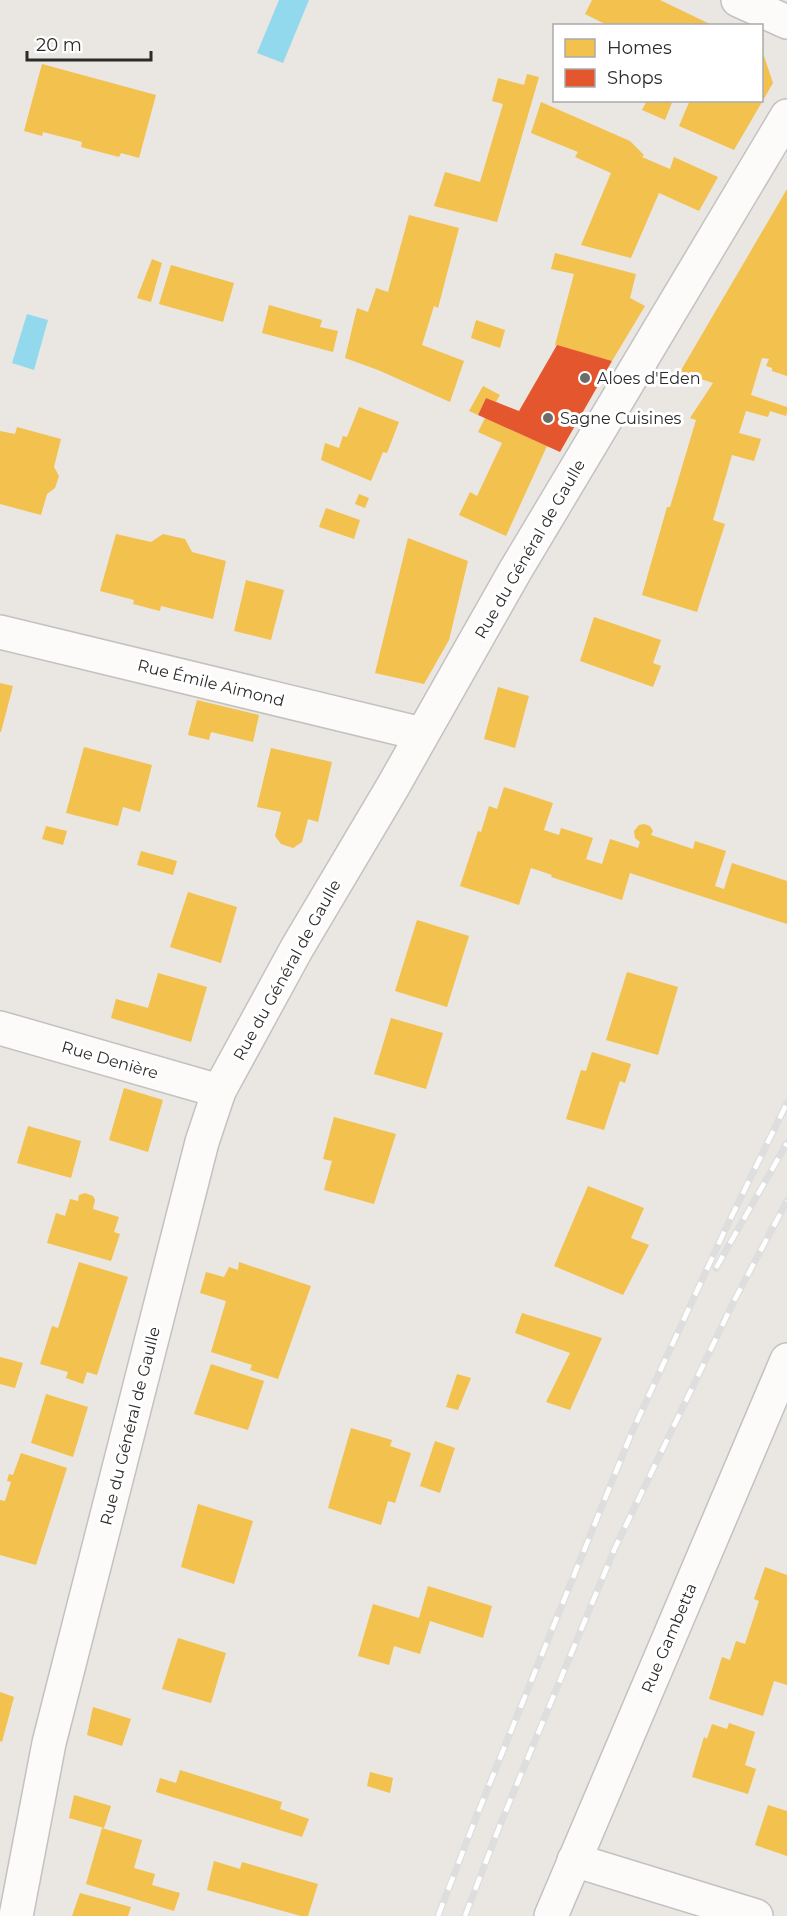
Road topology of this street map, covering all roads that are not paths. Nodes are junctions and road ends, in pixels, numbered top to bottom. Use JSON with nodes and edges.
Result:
{"nodes":[{"id":1,"x":738,"y":0,"type":"edge"},
{"id":2,"x":787,"y":22,"type":"edge"},
{"id":3,"x":787,"y":116,"type":"edge"},
{"id":4,"x":0,"y":632,"type":"edge"},
{"id":5,"x":422,"y":734,"type":"junction"},
{"id":6,"x":0,"y":1028,"type":"edge"},
{"id":7,"x":219,"y":1091,"type":"junction"},
{"id":8,"x":787,"y":1360,"type":"edge"},
{"id":9,"x":574,"y":1860,"type":"junction"},
{"id":10,"x":16,"y":1916,"type":"edge"},
{"id":11,"x":551,"y":1916,"type":"edge"},
{"id":12,"x":756,"y":1916,"type":"edge"}],
"edges":[{"from":1,"to":2,"type":"street"},
{"from":3,"to":5,"type":"street","name":"Rue du Général de Gaulle"},
{"from":4,"to":5,"type":"street","name":"Rue Émile Aimond"},
{"from":5,"to":7,"type":"street","name":"Rue du Général de Gaulle"},
{"from":6,"to":7,"type":"street","name":"Rue Denière"},
{"from":7,"to":10,"type":"street","name":"Rue du Général de Gaulle"},
{"from":8,"to":9,"type":"street","name":"Rue Gambetta"},
{"from":9,"to":11,"type":"street","name":"Rue Gambetta"},
{"from":9,"to":12,"type":"street"}]}
